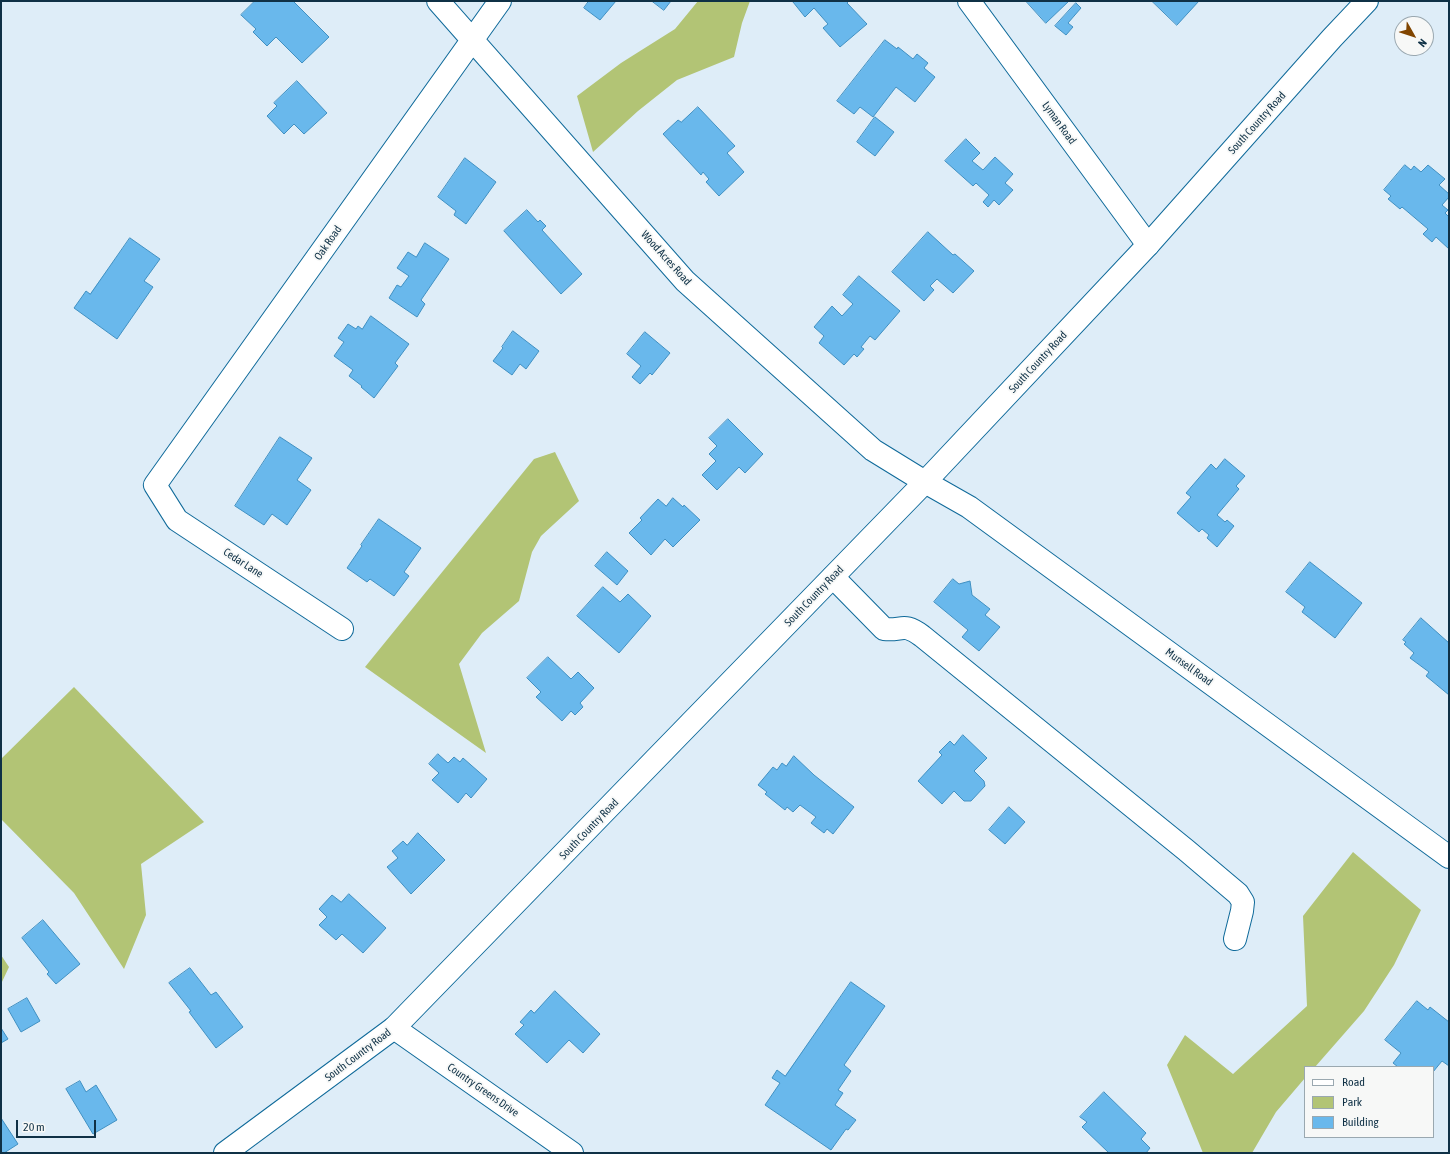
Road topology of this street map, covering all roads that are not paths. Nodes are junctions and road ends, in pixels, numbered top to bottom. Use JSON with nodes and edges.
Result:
{"nodes":[{"id":1,"x":438,"y":1,"type":"edge"},
{"id":2,"x":500,"y":1,"type":"edge"},
{"id":3,"x":969,"y":1,"type":"edge"},
{"id":4,"x":1367,"y":1,"type":"edge"},
{"id":5,"x":473,"y":39,"type":"junction"},
{"id":6,"x":1148,"y":245,"type":"junction"},
{"id":7,"x":925,"y":482,"type":"junction"},
{"id":8,"x":155,"y":485,"type":"joint"},
{"id":9,"x":833,"y":577,"type":"junction"},
{"id":10,"x":342,"y":628,"type":"dead end"},
{"id":11,"x":1449,"y":857,"type":"edge"},
{"id":12,"x":1235,"y":939,"type":"dead end"},
{"id":13,"x":394,"y":1028,"type":"junction"},
{"id":14,"x":225,"y":1153,"type":"edge"},
{"id":15,"x":572,"y":1153,"type":"edge"}],
"edges":[{"from":1,"to":5,"type":"street","name":"Wood Acres Road"},
{"from":2,"to":5,"type":"street","name":"Oak Road"},
{"from":3,"to":6,"type":"street","name":"Lyman Road"},
{"from":4,"to":6,"type":"street","name":"South Country Road"},
{"from":5,"to":7,"type":"street","name":"Wood Acres Road"},
{"from":5,"to":8,"type":"street","name":"Oak Road"},
{"from":6,"to":7,"type":"street","name":"South Country Road"},
{"from":7,"to":9,"type":"street","name":"South Country Road"},
{"from":7,"to":11,"type":"street","name":"Munsell Road"},
{"from":8,"to":10,"type":"street","name":"Cedar Lane"},
{"from":9,"to":12,"type":"street"},
{"from":9,"to":13,"type":"street","name":"South Country Road"},
{"from":13,"to":14,"type":"street","name":"South Country Road"},
{"from":13,"to":15,"type":"street","name":"Country Greens Drive"}]}
